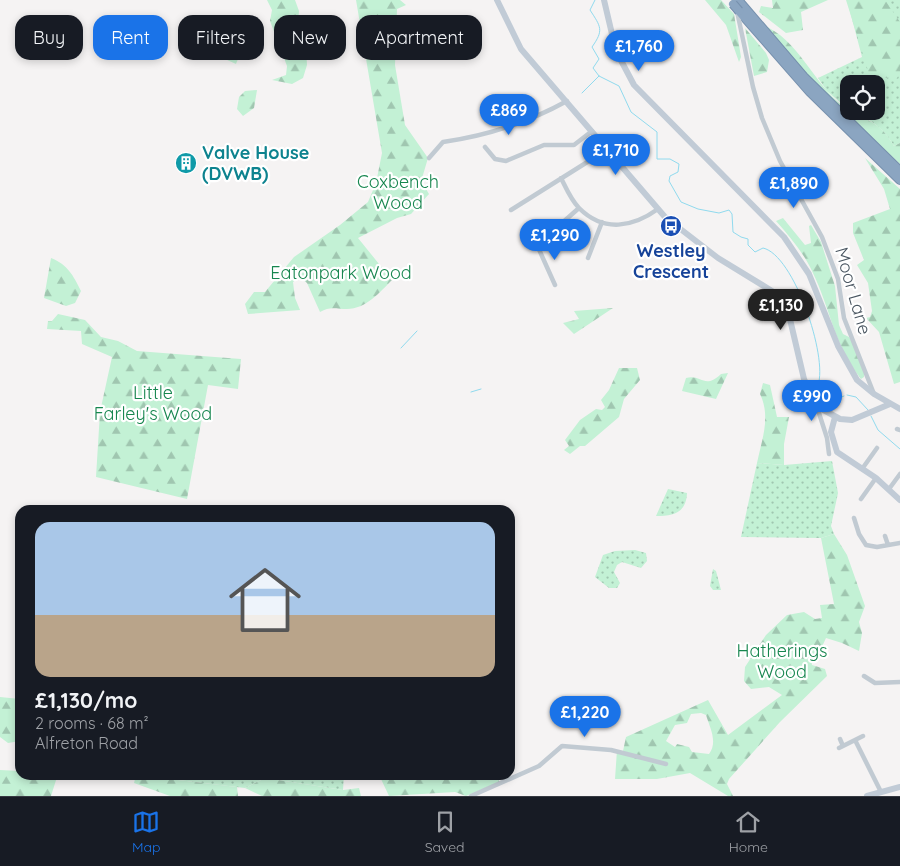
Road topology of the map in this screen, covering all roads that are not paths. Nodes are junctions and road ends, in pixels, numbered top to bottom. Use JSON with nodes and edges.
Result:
{"nodes":[{"id":1,"x":497,"y":0,"type":"edge"},
{"id":2,"x":604,"y":0,"type":"edge"},
{"id":3,"x":735,"y":1,"type":"edge"},
{"id":4,"x":567,"y":101,"type":"junction"},
{"id":5,"x":592,"y":131,"type":"junction"},
{"id":6,"x":485,"y":147,"type":"dead end"},
{"id":7,"x":608,"y":149,"type":"junction"},
{"id":8,"x":429,"y":158,"type":"dead end"},
{"id":9,"x":900,"y":171,"type":"edge"},
{"id":10,"x":561,"y":178,"type":"junction"},
{"id":11,"x":900,"y":180,"type":"edge"},
{"id":12,"x":579,"y":208,"type":"junction"},
{"id":13,"x":658,"y":209,"type":"junction"},
{"id":14,"x":511,"y":210,"type":"dead end"},
{"id":15,"x":602,"y":222,"type":"junction"},
{"id":16,"x":531,"y":243,"type":"dead end"},
{"id":17,"x":537,"y":245,"type":"junction"},
{"id":18,"x":588,"y":258,"type":"dead end"},
{"id":19,"x":555,"y":281,"type":"dead end"},
{"id":20,"x":874,"y":394,"type":"junction"},
{"id":21,"x":890,"y":404,"type":"junction"},
{"id":22,"x":819,"y":407,"type":"junction"},
{"id":23,"x":900,"y":409,"type":"edge"},
{"id":24,"x":835,"y":417,"type":"junction"},
{"id":25,"x":877,"y":448,"type":"dead end"},
{"id":26,"x":829,"y":454,"type":"dead end"},
{"id":27,"x":862,"y":470,"type":"junction"},
{"id":28,"x":900,"y":474,"type":"edge"},
{"id":29,"x":876,"y":478,"type":"junction"},
{"id":30,"x":889,"y":489,"type":"junction"},
{"id":31,"x":861,"y":498,"type":"dead end"},
{"id":32,"x":900,"y":500,"type":"edge"},
{"id":33,"x":854,"y":518,"type":"dead end"},
{"id":34,"x":885,"y":536,"type":"dead end"},
{"id":35,"x":900,"y":543,"type":"edge"},
{"id":36,"x":888,"y":545,"type":"junction"},
{"id":37,"x":864,"y":676,"type":"dead end"},
{"id":38,"x":900,"y":682,"type":"edge"},
{"id":39,"x":863,"y":736,"type":"dead end"},
{"id":40,"x":840,"y":739,"type":"dead end"},
{"id":41,"x":855,"y":740,"type":"junction"},
{"id":42,"x":666,"y":764,"type":"dead end"},
{"id":43,"x":515,"y":777,"type":"edge"},
{"id":44,"x":508,"y":780,"type":"edge"},
{"id":45,"x":900,"y":787,"type":"edge"},
{"id":46,"x":881,"y":792,"type":"junction"},
{"id":47,"x":471,"y":796,"type":"edge"},
{"id":48,"x":867,"y":796,"type":"edge"}],
"edges":[{"from":1,"to":4,"type":"street"},
{"from":2,"to":20,"type":"street"},
{"from":3,"to":9,"type":"highway"},
{"from":3,"to":11,"type":"highway","bridge":true},
{"from":3,"to":20,"type":"street","name":"Moor Lane"},
{"from":4,"to":5,"type":"street"},
{"from":4,"to":8,"type":"street"},
{"from":5,"to":6,"type":"street"},
{"from":5,"to":7,"type":"street"},
{"from":7,"to":10,"type":"street"},
{"from":7,"to":13,"type":"street"},
{"from":10,"to":12,"type":"street"},
{"from":10,"to":14,"type":"street"},
{"from":12,"to":15,"type":"street"},
{"from":12,"to":17,"type":"street"},
{"from":13,"to":15,"type":"street"},
{"from":13,"to":22,"type":"street"},
{"from":15,"to":18,"type":"street"},
{"from":16,"to":17,"type":"street"},
{"from":17,"to":19,"type":"street"},
{"from":20,"to":21,"type":"street"},
{"from":21,"to":23,"type":"street"},
{"from":21,"to":24,"type":"street"},
{"from":22,"to":24,"type":"street"},
{"from":22,"to":26,"type":"street"},
{"from":24,"to":27,"type":"street"},
{"from":25,"to":27,"type":"street"},
{"from":27,"to":29,"type":"street"},
{"from":28,"to":30,"type":"street"},
{"from":29,"to":30,"type":"street"},
{"from":29,"to":31,"type":"street"},
{"from":30,"to":32,"type":"street"},
{"from":33,"to":36,"type":"street"},
{"from":34,"to":36,"type":"street"},
{"from":35,"to":36,"type":"street"},
{"from":37,"to":38,"type":"street"},
{"from":39,"to":41,"type":"street"},
{"from":40,"to":41,"type":"street"},
{"from":41,"to":46,"type":"street"},
{"from":42,"to":43,"type":"street"},
{"from":44,"to":47,"type":"street"},
{"from":45,"to":46,"type":"street"},
{"from":46,"to":48,"type":"street"}]}
